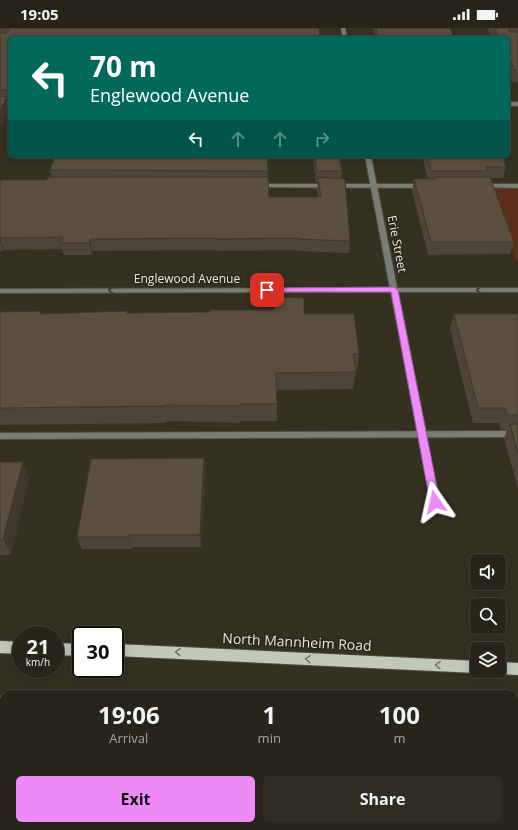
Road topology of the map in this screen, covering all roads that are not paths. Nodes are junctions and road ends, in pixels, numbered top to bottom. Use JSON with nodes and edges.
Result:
{"nodes":[{"id":1,"x":368,"y":158,"type":"edge"},
{"id":2,"x":252,"y":186,"type":"edge"},
{"id":3,"x":374,"y":186,"type":"junction"},
{"id":4,"x":428,"y":186,"type":"edge"},
{"id":5,"x":473,"y":186,"type":"edge"},
{"id":6,"x":518,"y":186,"type":"edge"},
{"id":7,"x":394,"y":290,"type":"junction"},
{"id":8,"x":518,"y":290,"type":"edge"},
{"id":9,"x":0,"y":291,"type":"edge"},
{"id":10,"x":518,"y":434,"type":"edge"},
{"id":11,"x":422,"y":435,"type":"junction"},
{"id":12,"x":0,"y":436,"type":"edge"},
{"id":13,"x":435,"y":502,"type":"dead end"},
{"id":14,"x":0,"y":647,"type":"edge"},
{"id":15,"x":12,"y":648,"type":"edge"},
{"id":16,"x":124,"y":650,"type":"edge"},
{"id":17,"x":470,"y":667,"type":"edge"}],
"edges":[{"from":1,"to":3,"type":"street","name":"Erie Street"},
{"from":2,"to":3,"type":"street"},
{"from":3,"to":4,"type":"street"},
{"from":3,"to":7,"type":"street","name":"Erie Street"},
{"from":5,"to":6,"type":"street"},
{"from":8,"to":7,"type":"street","name":"Englewood Avenue","one_way":true},
{"from":7,"to":9,"type":"street","name":"Englewood Avenue","one_way":true},
{"from":7,"to":11,"type":"street","name":"Erie Street"},
{"from":10,"to":11,"type":"street"},
{"from":11,"to":12,"type":"street"},
{"from":11,"to":13,"type":"street","name":"Erie Street"},
{"from":14,"to":15,"type":"main road"},
{"from":17,"to":16,"type":"main road","name":"North Mannheim Road","one_way":true}]}
